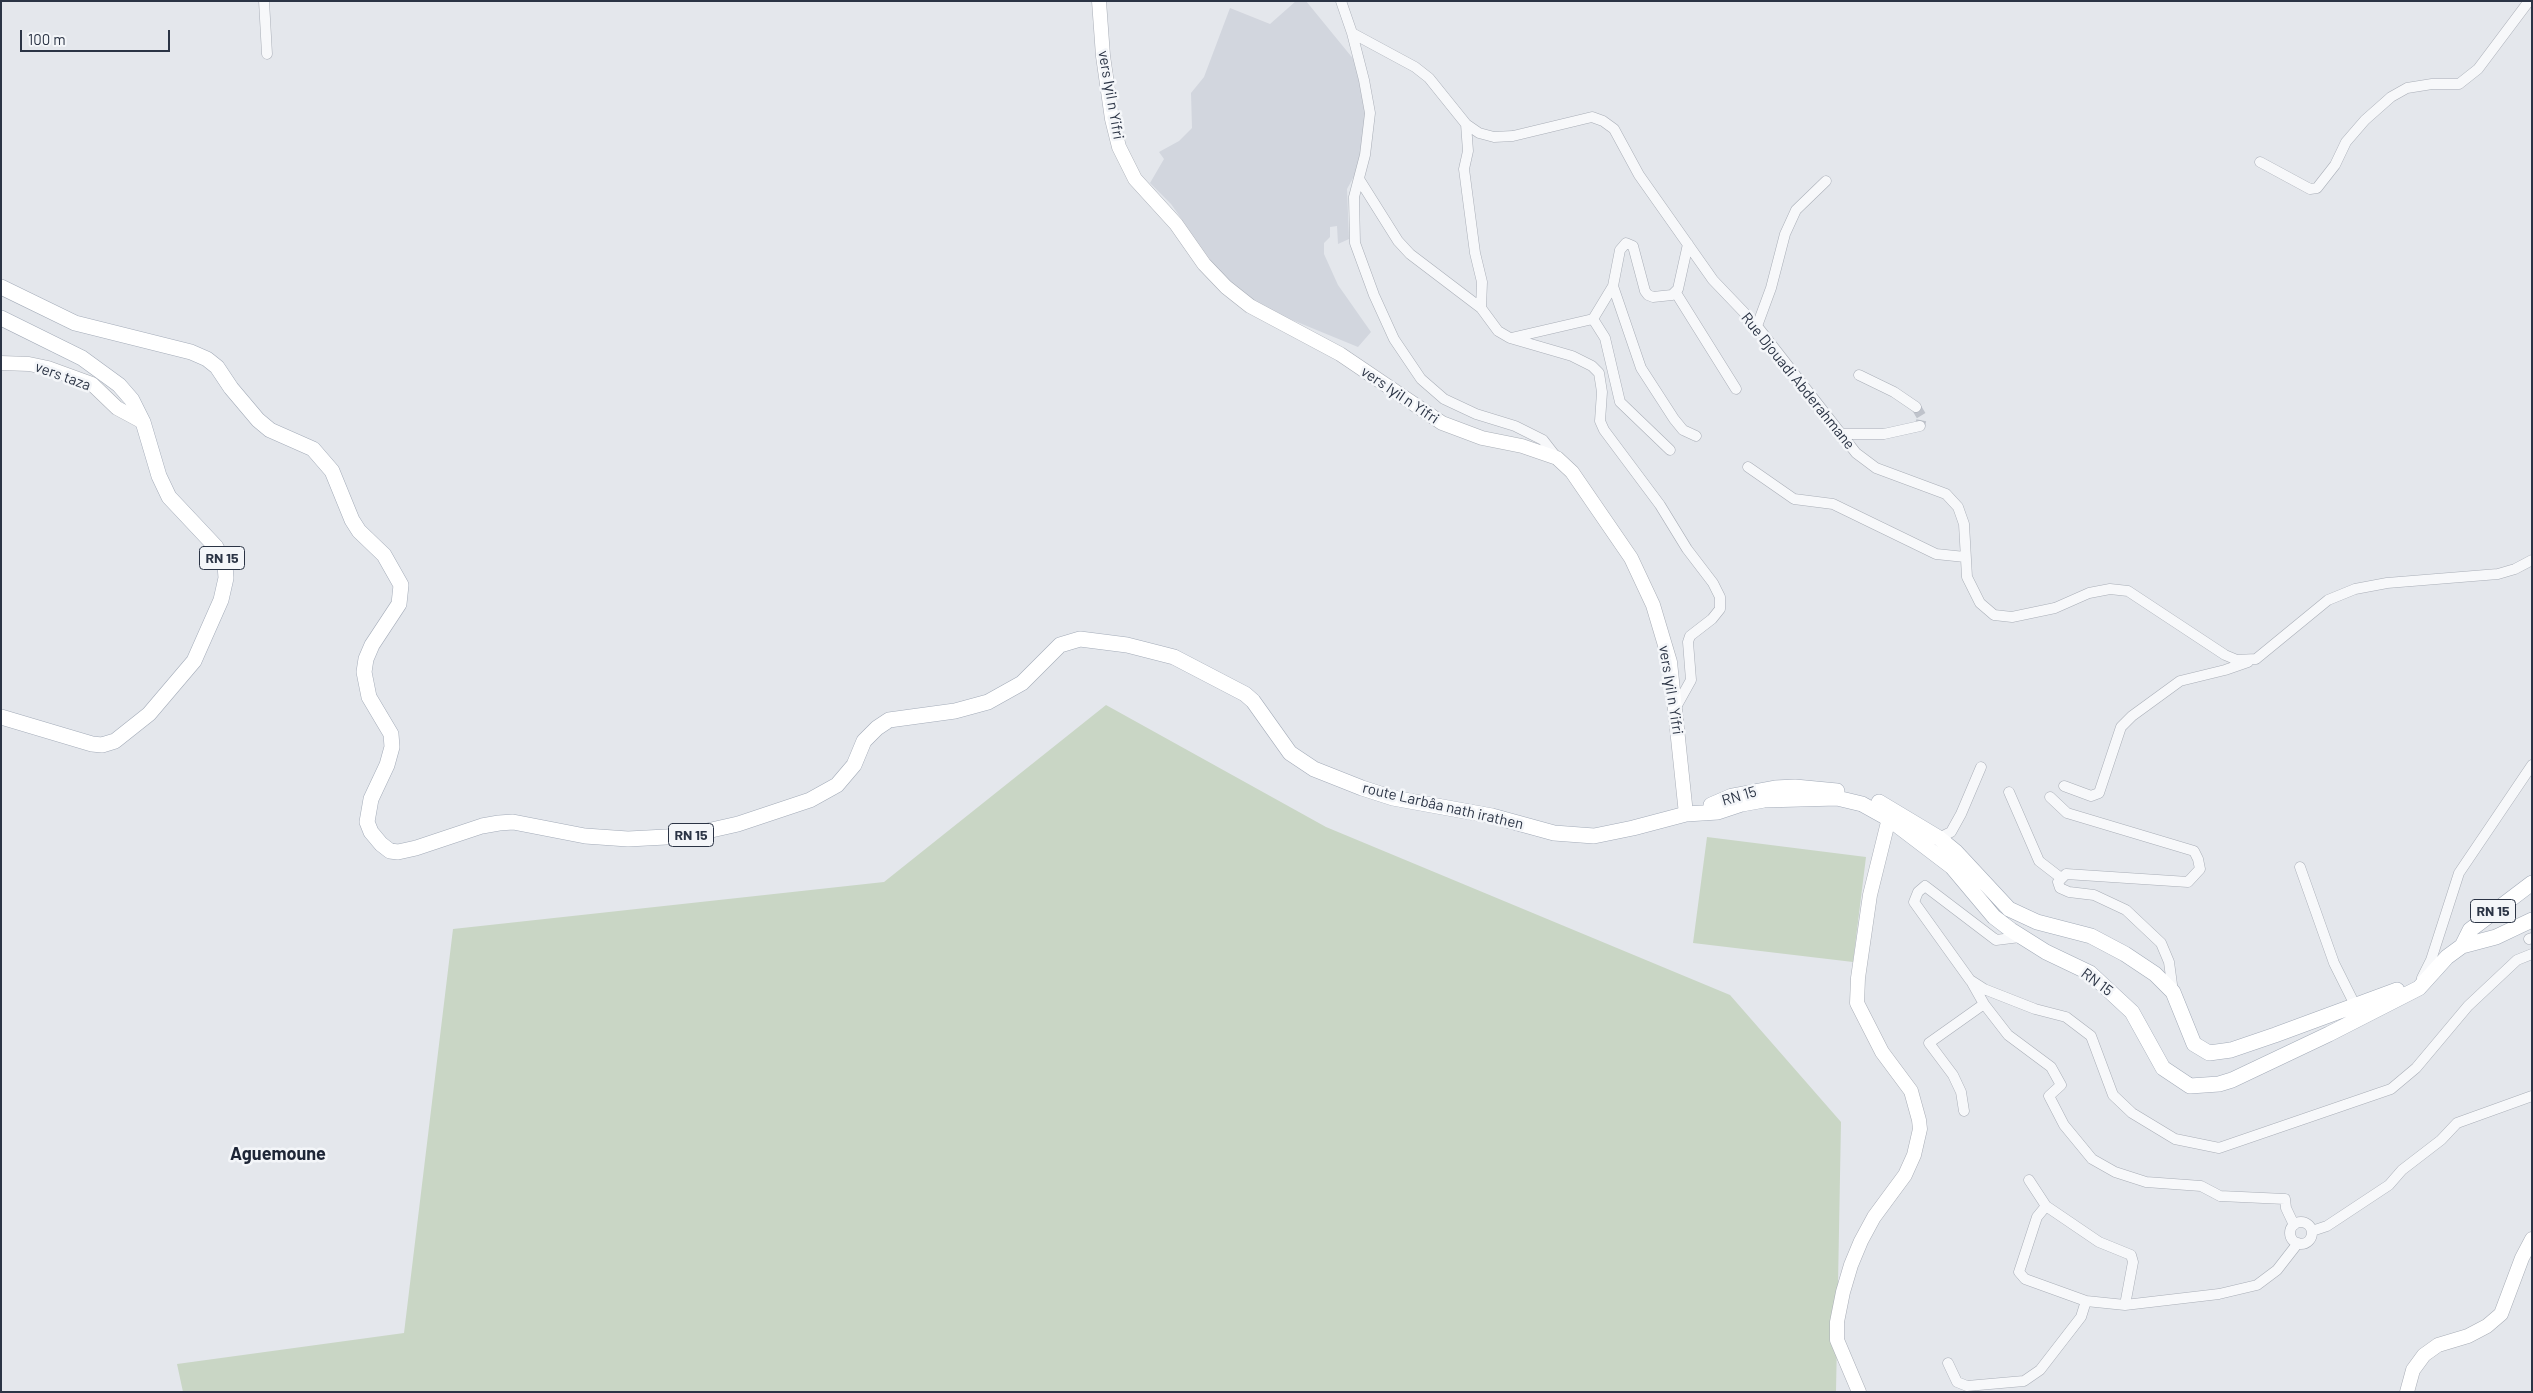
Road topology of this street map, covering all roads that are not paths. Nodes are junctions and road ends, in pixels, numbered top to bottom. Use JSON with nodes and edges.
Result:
{"nodes":[{"id":1,"x":264,"y":1,"type":"edge"},
{"id":2,"x":1099,"y":1,"type":"edge"},
{"id":3,"x":1341,"y":1,"type":"edge"},
{"id":4,"x":2529,"y":1,"type":"edge"},
{"id":5,"x":1352,"y":34,"type":"junction"},
{"id":6,"x":267,"y":54,"type":"dead end"},
{"id":7,"x":1466,"y":124,"type":"junction"},
{"id":8,"x":2260,"y":162,"type":"dead end"},
{"id":9,"x":1359,"y":179,"type":"junction"},
{"id":10,"x":1826,"y":181,"type":"dead end"},
{"id":11,"x":1688,"y":244,"type":"junction"},
{"id":12,"x":1,"y":286,"type":"edge"},
{"id":13,"x":1613,"y":286,"type":"junction"},
{"id":14,"x":1676,"y":293,"type":"junction"},
{"id":15,"x":1481,"y":308,"type":"junction"},
{"id":16,"x":1,"y":318,"type":"edge"},
{"id":17,"x":1593,"y":319,"type":"junction"},
{"id":18,"x":1757,"y":326,"type":"junction"},
{"id":19,"x":1510,"y":338,"type":"junction"},
{"id":20,"x":1,"y":363,"type":"edge"},
{"id":21,"x":1859,"y":375,"type":"dead end"},
{"id":22,"x":1736,"y":389,"type":"dead end"},
{"id":23,"x":1916,"y":406,"type":"dead end"},
{"id":24,"x":143,"y":422,"type":"junction"},
{"id":25,"x":1920,"y":426,"type":"dead end"},
{"id":26,"x":1839,"y":434,"type":"junction"},
{"id":27,"x":1696,"y":436,"type":"dead end"},
{"id":28,"x":1670,"y":450,"type":"dead end"},
{"id":29,"x":1557,"y":458,"type":"junction"},
{"id":30,"x":1748,"y":466,"type":"dead end"},
{"id":31,"x":1964,"y":557,"type":"junction"},
{"id":32,"x":2532,"y":560,"type":"edge"},
{"id":33,"x":2256,"y":659,"type":"junction"},
{"id":34,"x":1676,"y":708,"type":"junction"},
{"id":35,"x":1,"y":716,"type":"edge"},
{"id":36,"x":2532,"y":765,"type":"edge"},
{"id":37,"x":1981,"y":767,"type":"dead end"},
{"id":38,"x":2064,"y":786,"type":"dead end"},
{"id":39,"x":2009,"y":792,"type":"dead end"},
{"id":40,"x":2050,"y":797,"type":"dead end"},
{"id":41,"x":1691,"y":814,"type":"junction"},
{"id":42,"x":1890,"y":814,"type":"junction"},
{"id":43,"x":1939,"y":838,"type":"junction"},
{"id":44,"x":2300,"y":867,"type":"dead end"},
{"id":45,"x":2061,"y":878,"type":"junction"},
{"id":46,"x":2532,"y":883,"type":"edge"},
{"id":47,"x":2532,"y":920,"type":"edge"},
{"id":48,"x":2020,"y":936,"type":"junction"},
{"id":49,"x":2462,"y":946,"type":"junction"},
{"id":50,"x":2532,"y":954,"type":"edge"},
{"id":51,"x":2428,"y":975,"type":"junction"},
{"id":52,"x":1970,"y":980,"type":"junction"},
{"id":53,"x":2173,"y":992,"type":"junction"},
{"id":54,"x":1984,"y":1004,"type":"junction"},
{"id":55,"x":2355,"y":1005,"type":"junction"},
{"id":56,"x":2532,"y":1096,"type":"edge"},
{"id":57,"x":1964,"y":1111,"type":"dead end"},
{"id":58,"x":2029,"y":1180,"type":"dead end"},
{"id":59,"x":2046,"y":1206,"type":"junction"},
{"id":60,"x":2294,"y":1225,"type":"junction"},
{"id":61,"x":2312,"y":1231,"type":"junction"},
{"id":62,"x":2532,"y":1238,"type":"edge"},
{"id":63,"x":2298,"y":1243,"type":"junction"},
{"id":64,"x":2086,"y":1301,"type":"junction"},
{"id":65,"x":2126,"y":1305,"type":"junction"},
{"id":66,"x":1948,"y":1363,"type":"dead end"},
{"id":67,"x":1859,"y":1392,"type":"edge"},
{"id":68,"x":2407,"y":1392,"type":"edge"}],
"edges":[{"from":1,"to":6,"type":"street"},
{"from":2,"to":29,"type":"main road","name":"vers Iγil n Yifri"},
{"from":3,"to":5,"type":"street"},
{"from":4,"to":8,"type":"street"},
{"from":5,"to":7,"type":"street","name":"Rue Djouadi Abderahmane"},
{"from":5,"to":9,"type":"street"},
{"from":7,"to":11,"type":"street","name":"Rue Djouadi Abderahmane"},
{"from":7,"to":15,"type":"street"},
{"from":9,"to":15,"type":"street"},
{"from":9,"to":29,"type":"street"},
{"from":10,"to":18,"type":"street"},
{"from":11,"to":14,"type":"street"},
{"from":11,"to":18,"type":"street","name":"Rue Djouadi Abderahmane"},
{"from":12,"to":41,"type":"main road","name":"route Larbâa nath irathen","number":"RN 15"},
{"from":13,"to":14,"type":"street"},
{"from":13,"to":17,"type":"street"},
{"from":13,"to":27,"type":"street"},
{"from":14,"to":22,"type":"street"},
{"from":15,"to":19,"type":"street"},
{"from":16,"to":24,"type":"main road","number":"RN 15"},
{"from":17,"to":19,"type":"street"},
{"from":17,"to":28,"type":"street"},
{"from":18,"to":26,"type":"street","name":"Rue Djouadi Abderahmane"},
{"from":19,"to":34,"type":"street"},
{"from":20,"to":24,"type":"main road","name":"vers taza"},
{"from":21,"to":23,"type":"street"},
{"from":24,"to":35,"type":"main road","number":"RN 15"},
{"from":25,"to":26,"type":"street"},
{"from":26,"to":31,"type":"street","name":"Rue Djouadi Abderahmane"},
{"from":29,"to":34,"type":"main road","name":"vers Iγil n Yifri"},
{"from":30,"to":31,"type":"street"},
{"from":31,"to":33,"type":"street","name":"Rue Djouadi Abderahmane"},
{"from":32,"to":33,"type":"street"},
{"from":33,"to":38,"type":"street"},
{"from":34,"to":41,"type":"main road","name":"vers Iγil n Yifri"},
{"from":36,"to":51,"type":"street"},
{"from":37,"to":43,"type":"street"},
{"from":39,"to":45,"type":"street"},
{"from":40,"to":45,"type":"street"},
{"from":41,"to":42,"type":"main road","name":"RN 15"},
{"from":42,"to":43,"type":"main road","name":"RN 15"},
{"from":42,"to":48,"type":"main road","name":"RN 15"},
{"from":42,"to":67,"type":"main road"},
{"from":43,"to":53,"type":"main road","name":"RN 15"},
{"from":44,"to":55,"type":"street"},
{"from":45,"to":53,"type":"street"},
{"from":46,"to":49,"type":"main road","number":"RN 15"},
{"from":47,"to":49,"type":"main road","number":"RN 15"},
{"from":48,"to":51,"type":"main road","name":"RN 15"},
{"from":48,"to":52,"type":"street"},
{"from":49,"to":51,"type":"main road","number":"RN 15"},
{"from":50,"to":52,"type":"street"},
{"from":51,"to":55,"type":"main road","name":"RN 15"},
{"from":52,"to":54,"type":"street"},
{"from":53,"to":55,"type":"main road","name":"RN 15"},
{"from":54,"to":57,"type":"street"},
{"from":54,"to":60,"type":"street"},
{"from":56,"to":61,"type":"street"},
{"from":58,"to":59,"type":"street"},
{"from":59,"to":64,"type":"street"},
{"from":59,"to":65,"type":"street"},
{"from":60,"to":61,"type":"street"},
{"from":60,"to":63,"type":"street"},
{"from":61,"to":63,"type":"street"},
{"from":62,"to":68,"type":"main road"},
{"from":63,"to":65,"type":"street"},
{"from":64,"to":65,"type":"street"},
{"from":64,"to":66,"type":"street"}]}
